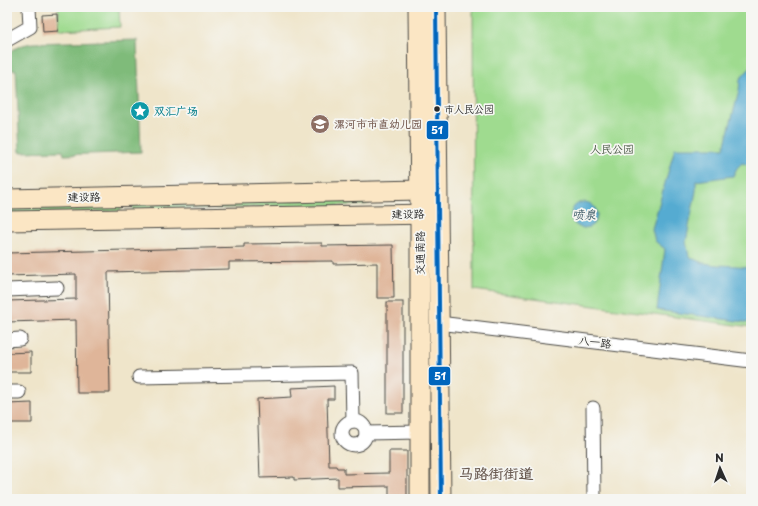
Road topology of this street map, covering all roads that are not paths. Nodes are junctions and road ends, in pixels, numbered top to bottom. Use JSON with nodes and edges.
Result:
{"nodes":[{"id":1,"x":29,"y":7,"type":"edge"},
{"id":2,"x":418,"y":7,"type":"edge"},
{"id":3,"x":436,"y":7,"type":"edge"},
{"id":4,"x":7,"y":40,"type":"edge"},
{"id":5,"x":420,"y":190,"type":"junction"},
{"id":6,"x":126,"y":196,"type":"junction"},
{"id":7,"x":7,"y":199,"type":"edge"},
{"id":8,"x":429,"y":214,"type":"junction"},
{"id":9,"x":126,"y":219,"type":"junction"},
{"id":10,"x":7,"y":221,"type":"edge"},
{"id":11,"x":57,"y":288,"type":"dead end"},
{"id":12,"x":7,"y":290,"type":"edge"},
{"id":13,"x":439,"y":323,"type":"junction"},
{"id":14,"x":751,"y":361,"type":"edge"},
{"id":15,"x":138,"y":377,"type":"dead end"},
{"id":16,"x":593,"y":408,"type":"dead end"},
{"id":17,"x":353,"y":421,"type":"junction"},
{"id":18,"x":420,"y":432,"type":"junction"},
{"id":19,"x":440,"y":432,"type":"junction"},
{"id":20,"x":366,"y":433,"type":"junction"},
{"id":21,"x":420,"y":499,"type":"edge"},
{"id":22,"x":441,"y":499,"type":"edge"},
{"id":23,"x":594,"y":499,"type":"edge"}],
"edges":[{"from":1,"to":4,"type":"street"},
{"from":2,"to":5,"type":"main road"},
{"from":3,"to":8,"type":"main road","name":"交通南路"},
{"from":5,"to":6,"type":"main road","name":"建设路"},
{"from":5,"to":8,"type":"main road","name":"建设路"},
{"from":6,"to":7,"type":"main road","name":"建设路"},
{"from":6,"to":9,"type":"main road"},
{"from":8,"to":9,"type":"main road","name":"建设路"},
{"from":8,"to":13,"type":"main road","name":"交通南路"},
{"from":8,"to":18,"type":"main road","name":"交通南路"},
{"from":9,"to":10,"type":"main road","name":"建设路"},
{"from":11,"to":12,"type":"street"},
{"from":13,"to":14,"type":"street","name":"八一路"},
{"from":13,"to":19,"type":"main road","name":"交通南路"},
{"from":15,"to":17,"type":"street"},
{"from":16,"to":23,"type":"street"},
{"from":17,"to":20,"type":"street"},
{"from":17,"to":20,"type":"street"},
{"from":18,"to":19,"type":"main road"},
{"from":18,"to":20,"type":"street"},
{"from":18,"to":21,"type":"main road","name":"交通南路"},
{"from":19,"to":22,"type":"main road","name":"交通南路"}]}
